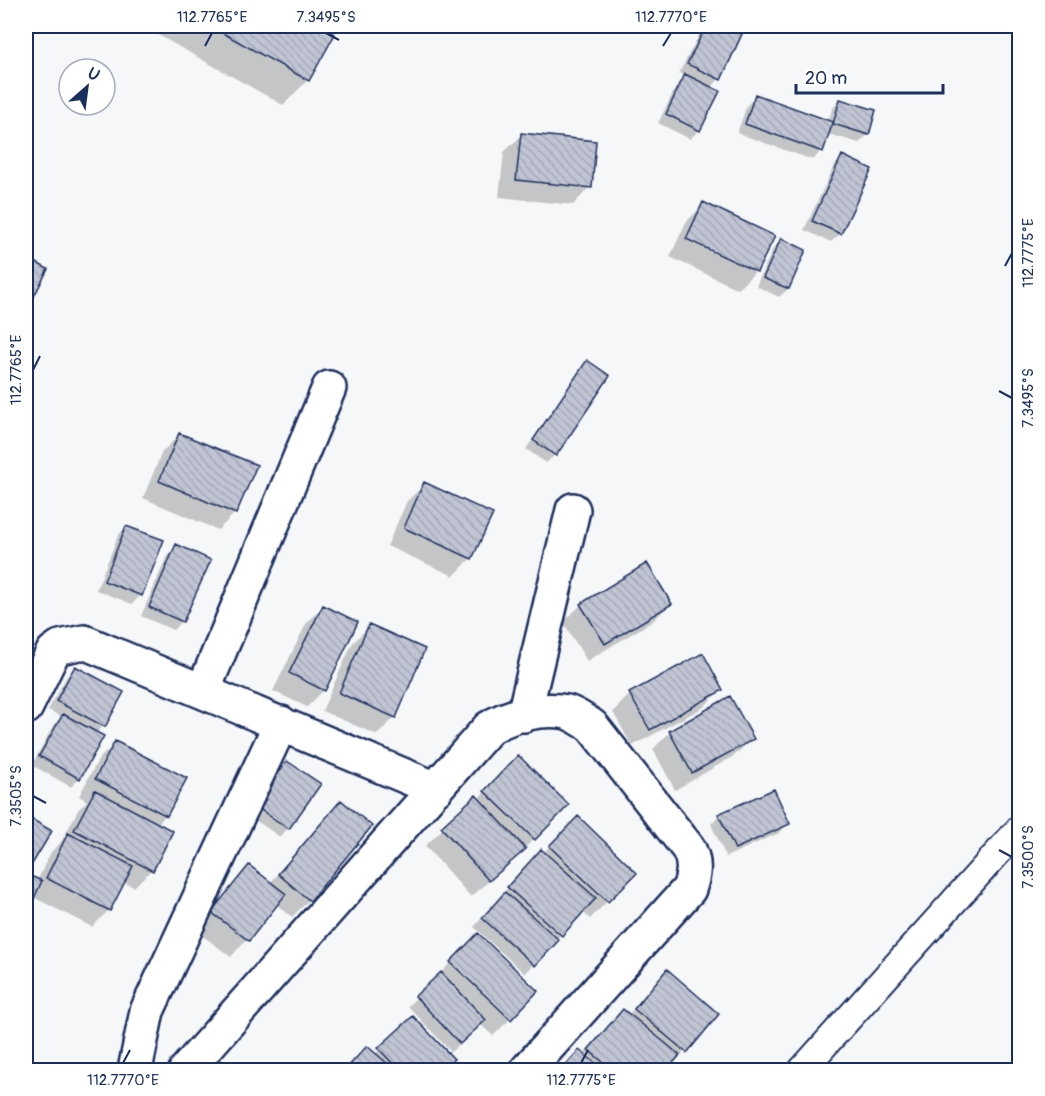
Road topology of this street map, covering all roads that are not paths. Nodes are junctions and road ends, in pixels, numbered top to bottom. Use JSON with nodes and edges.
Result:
{"nodes":[{"id":1,"x":328,"y":388,"type":"dead end"},
{"id":2,"x":573,"y":510,"type":"dead end"},
{"id":3,"x":203,"y":691,"type":"junction"},
{"id":4,"x":26,"y":707,"type":"edge"},
{"id":5,"x":524,"y":715,"type":"junction"},
{"id":6,"x":281,"y":723,"type":"junction"},
{"id":7,"x":436,"y":789,"type":"junction"},
{"id":8,"x":1020,"y":828,"type":"edge"},
{"id":9,"x":135,"y":1071,"type":"edge"},
{"id":10,"x":186,"y":1071,"type":"edge"},
{"id":11,"x":527,"y":1071,"type":"edge"},
{"id":12,"x":802,"y":1071,"type":"edge"}],
"edges":[{"from":1,"to":3,"type":"street"},
{"from":2,"to":5,"type":"street"},
{"from":3,"to":4,"type":"street"},
{"from":3,"to":6,"type":"street"},
{"from":5,"to":7,"type":"street"},
{"from":5,"to":11,"type":"street"},
{"from":6,"to":7,"type":"street"},
{"from":6,"to":9,"type":"street"},
{"from":7,"to":10,"type":"street"},
{"from":8,"to":12,"type":"lane"}]}
